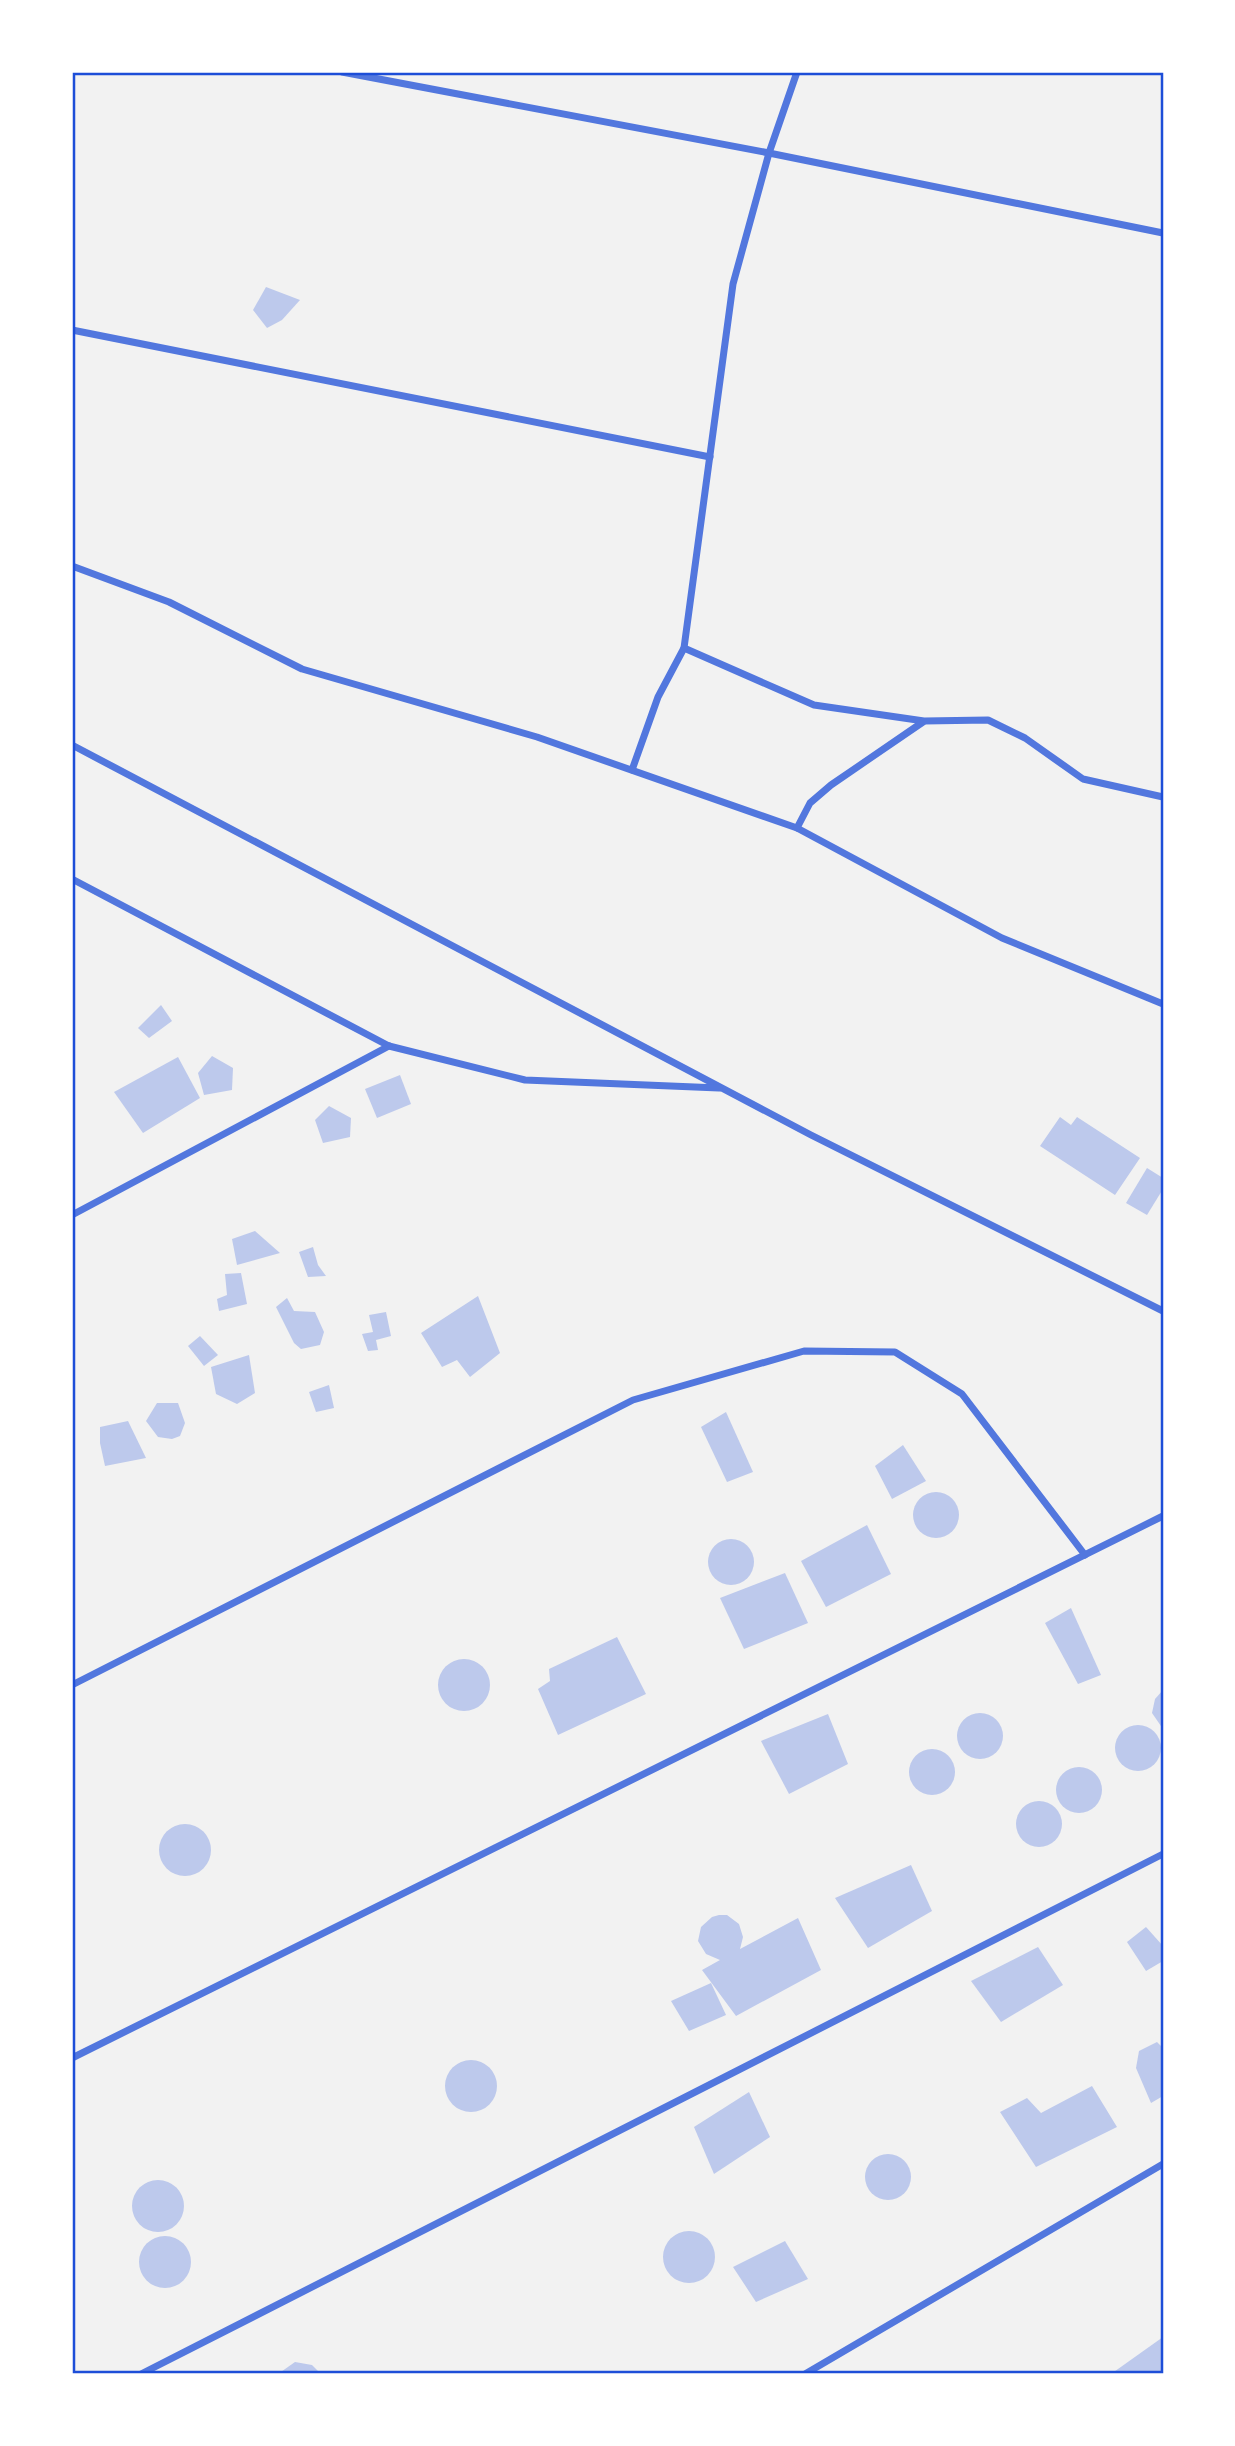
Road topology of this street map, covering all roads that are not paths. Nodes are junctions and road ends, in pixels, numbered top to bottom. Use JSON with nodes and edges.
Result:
{"nodes":[{"id":1,"x":342,"y":72,"type":"edge"},
{"id":2,"x":797,"y":72,"type":"edge"},
{"id":3,"x":769,"y":153,"type":"junction"},
{"id":4,"x":1163,"y":233,"type":"edge"},
{"id":5,"x":72,"y":330,"type":"edge"},
{"id":6,"x":710,"y":457,"type":"junction"},
{"id":7,"x":72,"y":566,"type":"edge"},
{"id":8,"x":684,"y":648,"type":"junction"},
{"id":9,"x":924,"y":722,"type":"junction"},
{"id":10,"x":72,"y":745,"type":"edge"},
{"id":11,"x":632,"y":770,"type":"junction"},
{"id":12,"x":1163,"y":797,"type":"edge"},
{"id":13,"x":797,"y":828,"type":"junction"},
{"id":14,"x":72,"y":879,"type":"edge"},
{"id":15,"x":1163,"y":1004,"type":"edge"},
{"id":16,"x":389,"y":1046,"type":"junction"},
{"id":17,"x":723,"y":1088,"type":"junction"},
{"id":18,"x":72,"y":1215,"type":"edge"},
{"id":19,"x":1163,"y":1311,"type":"edge"},
{"id":20,"x":1163,"y":1516,"type":"edge"},
{"id":21,"x":1085,"y":1555,"type":"junction"},
{"id":22,"x":72,"y":1685,"type":"edge"},
{"id":23,"x":1163,"y":1854,"type":"edge"},
{"id":24,"x":72,"y":2058,"type":"edge"},
{"id":25,"x":1163,"y":2164,"type":"edge"},
{"id":26,"x":141,"y":2374,"type":"edge"},
{"id":27,"x":805,"y":2374,"type":"edge"}],
"edges":[{"from":1,"to":3,"type":"street"},
{"from":2,"to":3,"type":"street"},
{"from":3,"to":4,"type":"street"},
{"from":3,"to":6,"type":"street"},
{"from":5,"to":6,"type":"street"},
{"from":6,"to":8,"type":"street"},
{"from":7,"to":11,"type":"street"},
{"from":8,"to":9,"type":"street"},
{"from":8,"to":11,"type":"street"},
{"from":9,"to":12,"type":"street"},
{"from":9,"to":13,"type":"street"},
{"from":10,"to":17,"type":"street"},
{"from":11,"to":13,"type":"street"},
{"from":13,"to":15,"type":"street"},
{"from":14,"to":16,"type":"street"},
{"from":16,"to":17,"type":"street"},
{"from":16,"to":18,"type":"street"},
{"from":17,"to":19,"type":"street"},
{"from":20,"to":21,"type":"street"},
{"from":21,"to":22,"type":"street"},
{"from":21,"to":24,"type":"street"},
{"from":23,"to":26,"type":"street"},
{"from":25,"to":27,"type":"street"}]}
